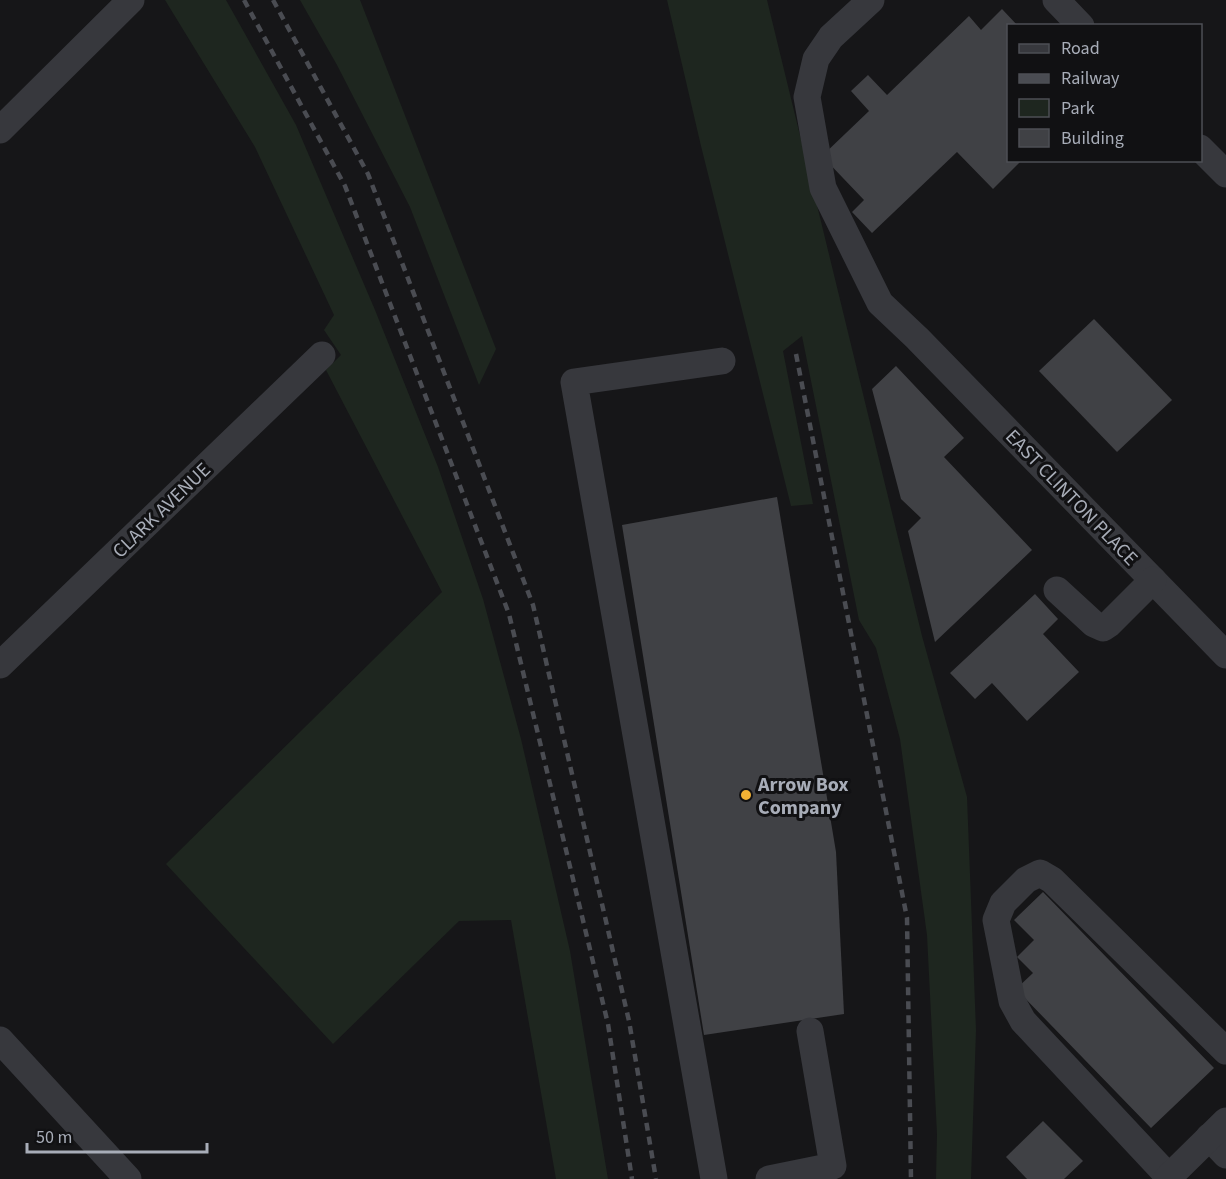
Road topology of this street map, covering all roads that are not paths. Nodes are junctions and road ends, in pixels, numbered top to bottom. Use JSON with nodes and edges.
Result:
{"nodes":[{"id":1,"x":130,"y":0,"type":"edge"},
{"id":2,"x":871,"y":0,"type":"edge"},
{"id":3,"x":1056,"y":0,"type":"edge"},
{"id":4,"x":1079,"y":24,"type":"edge"},
{"id":5,"x":0,"y":130,"type":"edge"},
{"id":6,"x":1202,"y":150,"type":"edge"},
{"id":7,"x":1226,"y":174,"type":"edge"},
{"id":8,"x":322,"y":354,"type":"dead end"},
{"id":9,"x":722,"y":361,"type":"dead end"},
{"id":10,"x":1153,"y":580,"type":"junction"},
{"id":11,"x":1057,"y":590,"type":"dead end"},
{"id":12,"x":1226,"y":655,"type":"edge"},
{"id":13,"x":0,"y":665,"type":"edge"},
{"id":14,"x":810,"y":1031,"type":"dead end"},
{"id":15,"x":0,"y":1040,"type":"edge"},
{"id":16,"x":1226,"y":1051,"type":"edge"},
{"id":17,"x":1220,"y":1138,"type":"edge"},
{"id":18,"x":1168,"y":1178,"type":"edge"},
{"id":19,"x":128,"y":1179,"type":"edge"},
{"id":20,"x":714,"y":1179,"type":"edge"},
{"id":21,"x":770,"y":1179,"type":"edge"}],
"edges":[{"from":1,"to":5,"type":"street"},
{"from":2,"to":10,"type":"street","name":"EAST CLINTON PLACE"},
{"from":3,"to":4,"type":"street"},
{"from":6,"to":7,"type":"street"},
{"from":8,"to":13,"type":"street","name":"CLARK AVENUE"},
{"from":9,"to":20,"type":"street"},
{"from":10,"to":11,"type":"street"},
{"from":10,"to":12,"type":"street","name":"EAST CLINTON PLACE"},
{"from":14,"to":21,"type":"street"},
{"from":15,"to":19,"type":"street"},
{"from":16,"to":18,"type":"street"},
{"from":17,"to":18,"type":"street"}]}
